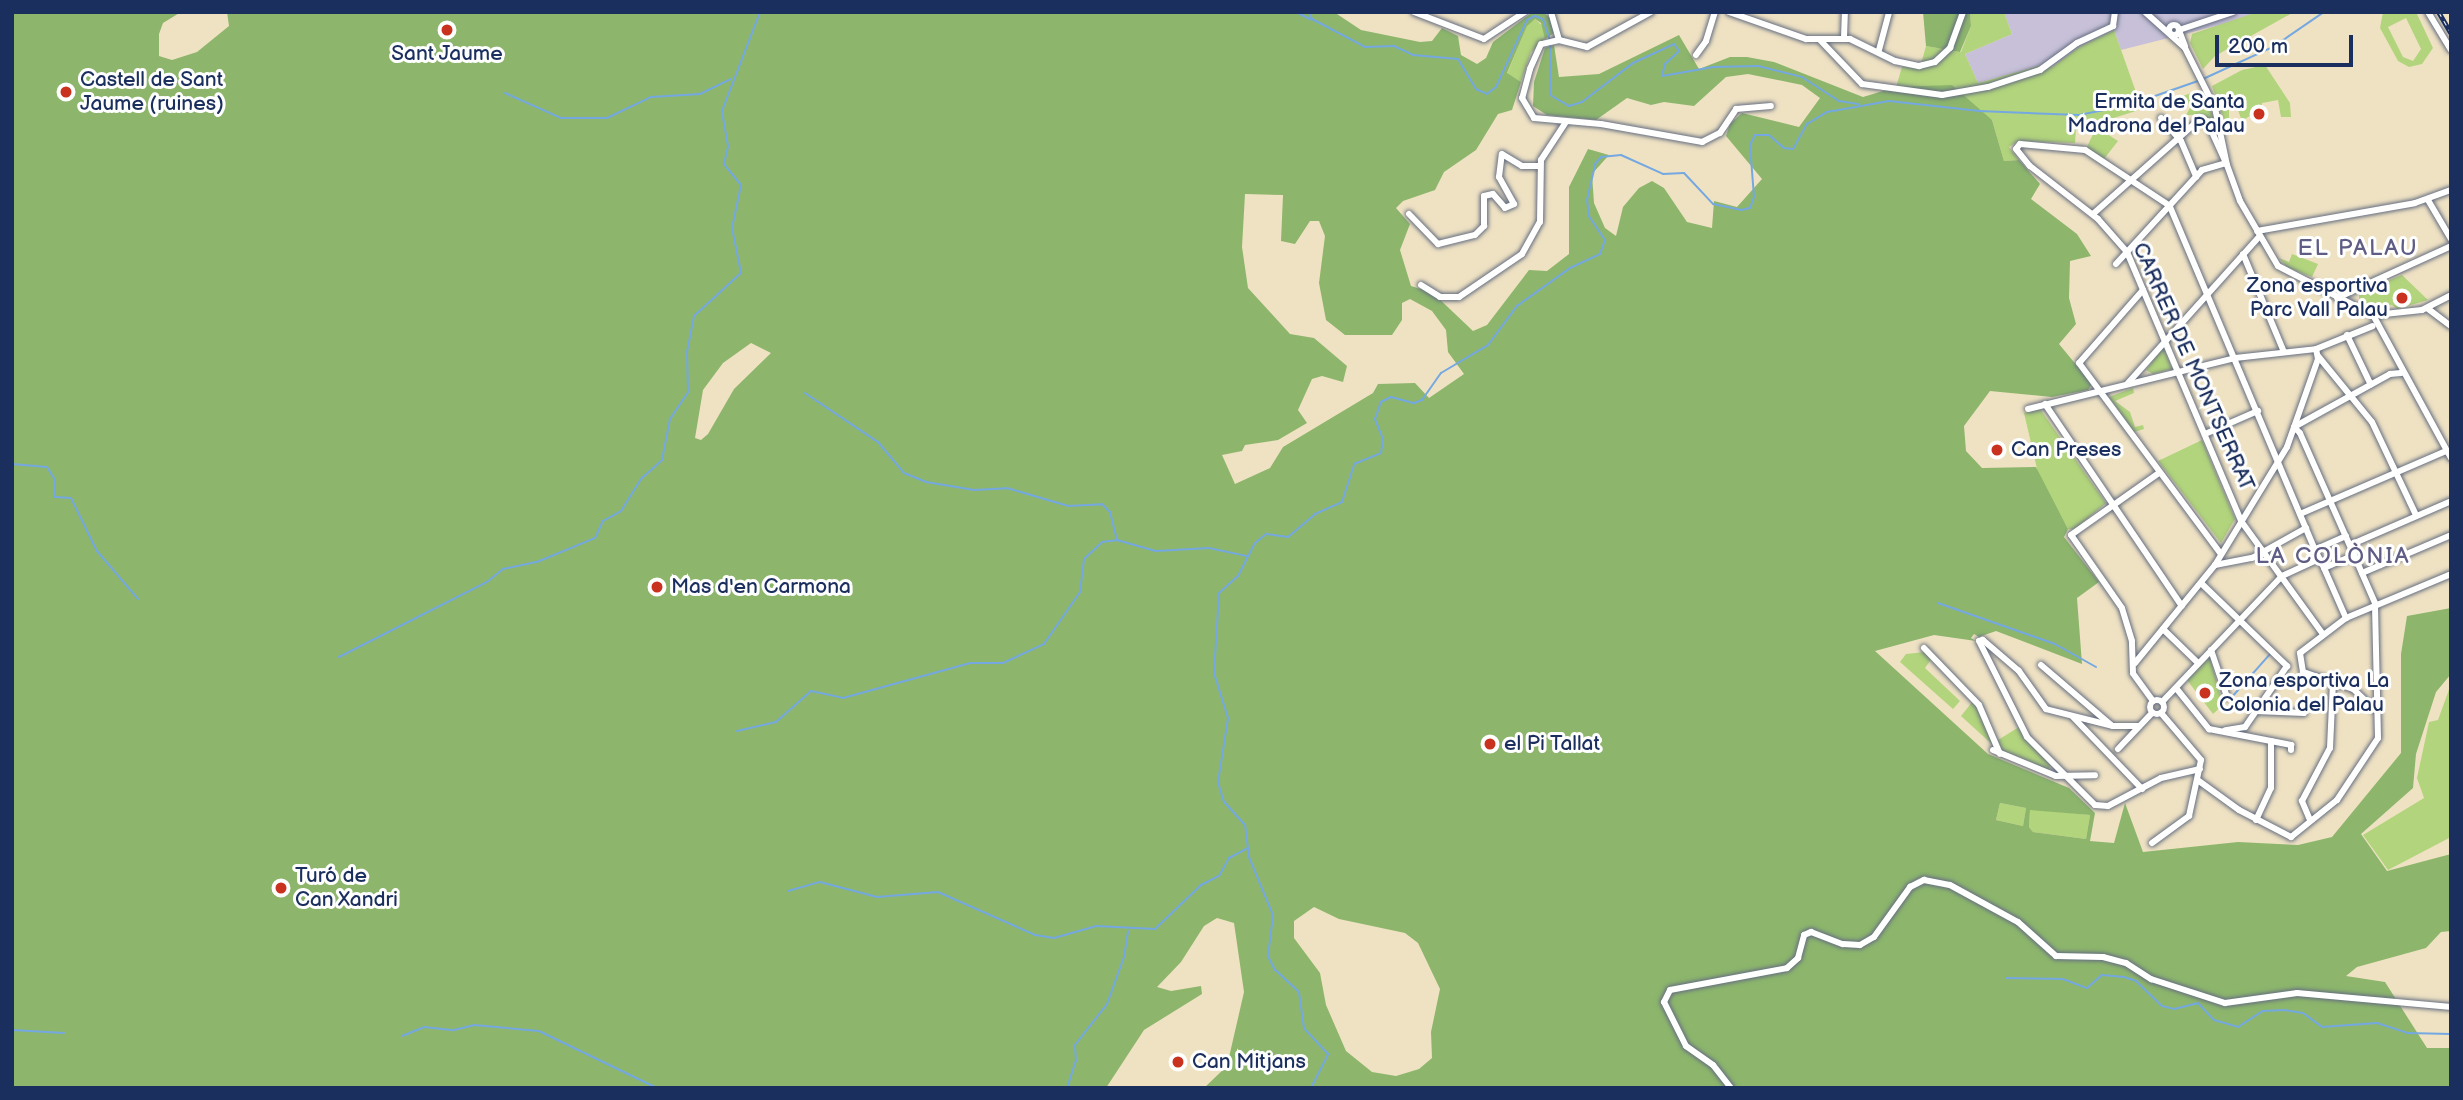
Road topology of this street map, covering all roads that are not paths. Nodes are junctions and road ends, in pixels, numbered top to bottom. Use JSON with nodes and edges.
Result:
{"nodes":[{"id":1,"x":1414,"y":12,"type":"edge"},
{"id":2,"x":1525,"y":12,"type":"edge"},
{"id":3,"x":1551,"y":12,"type":"edge"},
{"id":4,"x":1651,"y":12,"type":"edge"},
{"id":5,"x":1715,"y":12,"type":"edge"},
{"id":6,"x":1728,"y":12,"type":"edge"},
{"id":7,"x":1845,"y":12,"type":"edge"},
{"id":8,"x":1889,"y":12,"type":"edge"},
{"id":9,"x":1963,"y":12,"type":"edge"},
{"id":10,"x":2115,"y":12,"type":"edge"},
{"id":11,"x":2145,"y":12,"type":"edge"},
{"id":12,"x":2233,"y":12,"type":"edge"},
{"id":13,"x":2428,"y":12,"type":"edge"},
{"id":14,"x":2180,"y":29,"type":"junction"},
{"id":15,"x":1844,"y":38,"type":"junction"},
{"id":16,"x":1559,"y":40,"type":"junction"},
{"id":17,"x":1820,"y":40,"type":"junction"},
{"id":18,"x":2185,"y":48,"type":"junction"},
{"id":19,"x":1879,"y":50,"type":"junction"},
{"id":20,"x":2451,"y":50,"type":"edge"},
{"id":21,"x":1696,"y":55,"type":"dead end"},
{"id":22,"x":1771,"y":106,"type":"dead end"},
{"id":23,"x":2161,"y":118,"type":"dead end"},
{"id":24,"x":1566,"y":122,"type":"junction"},
{"id":25,"x":2178,"y":138,"type":"junction"},
{"id":26,"x":2225,"y":165,"type":"junction"},
{"id":27,"x":1540,"y":166,"type":"junction"},
{"id":28,"x":2196,"y":177,"type":"junction"},
{"id":29,"x":2129,"y":182,"type":"junction"},
{"id":30,"x":2451,"y":190,"type":"edge"},
{"id":31,"x":2428,"y":200,"type":"junction"},
{"id":32,"x":2170,"y":206,"type":"junction"},
{"id":33,"x":1409,"y":214,"type":"dead end"},
{"id":34,"x":2093,"y":214,"type":"junction"},
{"id":35,"x":2258,"y":234,"type":"junction"},
{"id":36,"x":2451,"y":239,"type":"edge"},
{"id":37,"x":2451,"y":246,"type":"edge"},
{"id":38,"x":2127,"y":252,"type":"junction"},
{"id":39,"x":2243,"y":254,"type":"junction"},
{"id":40,"x":2116,"y":264,"type":"dead end"},
{"id":41,"x":1421,"y":285,"type":"dead end"},
{"id":42,"x":2143,"y":290,"type":"junction"},
{"id":43,"x":2207,"y":294,"type":"junction"},
{"id":44,"x":2451,"y":295,"type":"edge"},
{"id":45,"x":2337,"y":298,"type":"junction"},
{"id":46,"x":2427,"y":308,"type":"junction"},
{"id":47,"x":2373,"y":321,"type":"junction"},
{"id":48,"x":2451,"y":326,"type":"edge"},
{"id":49,"x":2347,"y":335,"type":"junction"},
{"id":50,"x":2165,"y":340,"type":"junction"},
{"id":51,"x":2284,"y":352,"type":"junction"},
{"id":52,"x":2317,"y":352,"type":"junction"},
{"id":53,"x":2235,"y":358,"type":"junction"},
{"id":54,"x":2139,"y":368,"type":"junction"},
{"id":55,"x":2178,"y":371,"type":"junction"},
{"id":56,"x":2401,"y":373,"type":"junction"},
{"id":57,"x":2146,"y":379,"type":"junction"},
{"id":58,"x":2130,"y":382,"type":"junction"},
{"id":59,"x":2371,"y":386,"type":"junction"},
{"id":60,"x":2099,"y":390,"type":"junction"},
{"id":61,"x":2352,"y":396,"type":"junction"},
{"id":62,"x":2045,"y":404,"type":"junction"},
{"id":63,"x":2028,"y":409,"type":"dead end"},
{"id":64,"x":2258,"y":411,"type":"junction"},
{"id":65,"x":2294,"y":428,"type":"junction"},
{"id":66,"x":2205,"y":435,"type":"junction"},
{"id":67,"x":2448,"y":454,"type":"edge"},
{"id":68,"x":2278,"y":461,"type":"junction"},
{"id":69,"x":2398,"y":472,"type":"junction"},
{"id":70,"x":2160,"y":473,"type":"junction"},
{"id":71,"x":2451,"y":500,"type":"edge"},
{"id":72,"x":2330,"y":502,"type":"junction"},
{"id":73,"x":2112,"y":506,"type":"junction"},
{"id":74,"x":2300,"y":514,"type":"junction"},
{"id":75,"x":2416,"y":516,"type":"junction"},
{"id":76,"x":2241,"y":521,"type":"junction"},
{"id":77,"x":2306,"y":528,"type":"junction"},
{"id":78,"x":2451,"y":535,"type":"edge"},
{"id":79,"x":2346,"y":536,"type":"junction"},
{"id":80,"x":2350,"y":545,"type":"junction"},
{"id":81,"x":2315,"y":550,"type":"junction"},
{"id":82,"x":2264,"y":552,"type":"junction"},
{"id":83,"x":2221,"y":554,"type":"junction"},
{"id":84,"x":2354,"y":555,"type":"junction"},
{"id":85,"x":2319,"y":559,"type":"junction"},
{"id":86,"x":2214,"y":565,"type":"junction"},
{"id":87,"x":2324,"y":568,"type":"junction"},
{"id":88,"x":2362,"y":573,"type":"junction"},
{"id":89,"x":2451,"y":574,"type":"edge"},
{"id":90,"x":2282,"y":576,"type":"junction"},
{"id":91,"x":2201,"y":583,"type":"junction"},
{"id":92,"x":2375,"y":603,"type":"junction"},
{"id":93,"x":2182,"y":606,"type":"junction"},
{"id":94,"x":2346,"y":618,"type":"junction"},
{"id":95,"x":2240,"y":620,"type":"junction"},
{"id":96,"x":2163,"y":629,"type":"junction"},
{"id":97,"x":2322,"y":633,"type":"junction"},
{"id":98,"x":1924,"y":648,"type":"dead end"},
{"id":99,"x":2211,"y":650,"type":"junction"},
{"id":100,"x":2135,"y":663,"type":"junction"},
{"id":101,"x":2199,"y":663,"type":"junction"},
{"id":102,"x":2041,"y":664,"type":"dead end"},
{"id":103,"x":2333,"y":683,"type":"junction"},
{"id":104,"x":2176,"y":688,"type":"junction"},
{"id":105,"x":2227,"y":697,"type":"dead end"},
{"id":106,"x":2153,"y":701,"type":"junction"},
{"id":107,"x":2162,"y":702,"type":"junction"},
{"id":108,"x":2374,"y":709,"type":"junction"},
{"id":109,"x":2256,"y":711,"type":"junction"},
{"id":110,"x":2152,"y":713,"type":"junction"},
{"id":111,"x":2161,"y":713,"type":"junction"},
{"id":112,"x":2304,"y":713,"type":"dead end"},
{"id":113,"x":2073,"y":717,"type":"junction"},
{"id":114,"x":2113,"y":726,"type":"junction"},
{"id":115,"x":2139,"y":726,"type":"junction"},
{"id":116,"x":2225,"y":730,"type":"junction"},
{"id":117,"x":2271,"y":741,"type":"junction"},
{"id":118,"x":2118,"y":749,"type":"dead end"},
{"id":119,"x":1993,"y":750,"type":"dead end"},
{"id":120,"x":2291,"y":750,"type":"dead end"},
{"id":121,"x":2000,"y":754,"type":"junction"},
{"id":122,"x":2200,"y":769,"type":"junction"},
{"id":123,"x":2095,"y":775,"type":"dead end"},
{"id":124,"x":2065,"y":776,"type":"junction"},
{"id":125,"x":2199,"y":781,"type":"junction"},
{"id":126,"x":2142,"y":789,"type":"junction"},
{"id":127,"x":2256,"y":820,"type":"junction"},
{"id":128,"x":2310,"y":820,"type":"junction"},
{"id":129,"x":2152,"y":843,"type":"dead end"},
{"id":130,"x":2451,"y":1007,"type":"edge"},
{"id":131,"x":1731,"y":1088,"type":"edge"}],
"edges":[{"from":1,"to":2,"type":"street"},
{"from":3,"to":16,"type":"street"},
{"from":4,"to":16,"type":"street"},
{"from":5,"to":21,"type":"street"},
{"from":6,"to":17,"type":"street"},
{"from":7,"to":15,"type":"street"},
{"from":8,"to":19,"type":"street"},
{"from":9,"to":19,"type":"street"},
{"from":10,"to":17,"type":"street"},
{"from":11,"to":14,"type":"street"},
{"from":12,"to":14,"type":"street"},
{"from":13,"to":20,"type":"street"},
{"from":14,"to":18,"type":"street"},
{"from":14,"to":18,"type":"street"},
{"from":15,"to":17,"type":"street"},
{"from":15,"to":19,"type":"street"},
{"from":16,"to":24,"type":"street"},
{"from":18,"to":26,"type":"street"},
{"from":22,"to":24,"type":"street"},
{"from":23,"to":25,"type":"street"},
{"from":24,"to":27,"type":"street"},
{"from":25,"to":26,"type":"street"},
{"from":25,"to":28,"type":"street"},
{"from":25,"to":29,"type":"street"},
{"from":26,"to":28,"type":"street"},
{"from":26,"to":35,"type":"street"},
{"from":27,"to":33,"type":"street"},
{"from":27,"to":41,"type":"street"},
{"from":28,"to":32,"type":"street"},
{"from":29,"to":32,"type":"street"},
{"from":29,"to":34,"type":"street"},
{"from":29,"to":34,"type":"street","name":"CARRER DE MONTSERRAT"},
{"from":30,"to":31,"type":"street"},
{"from":31,"to":35,"type":"street"},
{"from":31,"to":36,"type":"street"},
{"from":32,"to":38,"type":"street"},
{"from":32,"to":43,"type":"street"},
{"from":34,"to":38,"type":"street","name":"CARRER DE MONTSERRAT"},
{"from":35,"to":39,"type":"street"},
{"from":35,"to":45,"type":"street"},
{"from":37,"to":45,"type":"street"},
{"from":38,"to":40,"type":"street"},
{"from":38,"to":42,"type":"street","name":"CARRER DE MONTSERRAT"},
{"from":39,"to":43,"type":"street"},
{"from":39,"to":51,"type":"street"},
{"from":42,"to":50,"type":"street","name":"CARRER DE MONTSERRAT"},
{"from":42,"to":60,"type":"street"},
{"from":43,"to":50,"type":"street"},
{"from":43,"to":53,"type":"street"},
{"from":44,"to":46,"type":"street"},
{"from":45,"to":47,"type":"street"},
{"from":46,"to":47,"type":"street"},
{"from":46,"to":48,"type":"street"},
{"from":47,"to":49,"type":"street"},
{"from":47,"to":56,"type":"street"},
{"from":49,"to":52,"type":"street"},
{"from":49,"to":59,"type":"street"},
{"from":50,"to":54,"type":"street"},
{"from":50,"to":55,"type":"street","name":"CARRER DE MONTSERRAT"},
{"from":51,"to":52,"type":"street"},
{"from":51,"to":53,"type":"street"},
{"from":52,"to":61,"type":"street"},
{"from":52,"to":65,"type":"street"},
{"from":53,"to":55,"type":"street"},
{"from":53,"to":64,"type":"street"},
{"from":54,"to":57,"type":"street"},
{"from":54,"to":58,"type":"street"},
{"from":55,"to":57,"type":"street"},
{"from":55,"to":66,"type":"street","name":"CARRER DE MONTSERRAT"},
{"from":56,"to":59,"type":"street"},
{"from":56,"to":67,"type":"street"},
{"from":57,"to":58,"type":"street"},
{"from":58,"to":60,"type":"street"},
{"from":59,"to":61,"type":"street"},
{"from":60,"to":62,"type":"street"},
{"from":60,"to":70,"type":"street"},
{"from":61,"to":65,"type":"street"},
{"from":61,"to":69,"type":"street"},
{"from":62,"to":63,"type":"street"},
{"from":62,"to":73,"type":"street"},
{"from":64,"to":66,"type":"street"},
{"from":64,"to":68,"type":"street"},
{"from":65,"to":68,"type":"street"},
{"from":65,"to":72,"type":"street"},
{"from":66,"to":76,"type":"street","name":"CARRER DE MONTSERRAT"},
{"from":67,"to":69,"type":"street"},
{"from":68,"to":74,"type":"street"},
{"from":68,"to":76,"type":"street"},
{"from":69,"to":72,"type":"street"},
{"from":69,"to":75,"type":"street"},
{"from":70,"to":73,"type":"street"},
{"from":70,"to":83,"type":"street"},
{"from":71,"to":75,"type":"street"},
{"from":72,"to":74,"type":"street"},
{"from":72,"to":79,"type":"street"},
{"from":73,"to":93,"type":"street"},
{"from":73,"to":100,"type":"street"},
{"from":74,"to":77,"type":"street"},
{"from":75,"to":80,"type":"street"},
{"from":76,"to":82,"type":"street","name":"CARRER DE MONTSERRAT"},
{"from":76,"to":83,"type":"street"},
{"from":77,"to":81,"type":"street"},
{"from":77,"to":82,"type":"street"},
{"from":78,"to":88,"type":"street"},
{"from":79,"to":80,"type":"street"},
{"from":79,"to":81,"type":"street"},
{"from":80,"to":84,"type":"street"},
{"from":81,"to":85,"type":"street"},
{"from":82,"to":86,"type":"street"},
{"from":82,"to":90,"type":"street","name":"CARRER DE MONTSERRAT"},
{"from":83,"to":86,"type":"street"},
{"from":84,"to":87,"type":"street"},
{"from":84,"to":88,"type":"street"},
{"from":85,"to":87,"type":"street"},
{"from":85,"to":90,"type":"street"},
{"from":86,"to":91,"type":"street"},
{"from":87,"to":94,"type":"street"},
{"from":88,"to":92,"type":"street"},
{"from":89,"to":92,"type":"street"},
{"from":90,"to":95,"type":"street"},
{"from":90,"to":97,"type":"street","name":"CARRER DE MONTSERRAT"},
{"from":91,"to":93,"type":"street"},
{"from":91,"to":95,"type":"street"},
{"from":92,"to":94,"type":"street"},
{"from":92,"to":108,"type":"street"},
{"from":93,"to":96,"type":"street"},
{"from":94,"to":97,"type":"street"},
{"from":95,"to":99,"type":"street"},
{"from":95,"to":109,"type":"street"},
{"from":96,"to":100,"type":"street"},
{"from":96,"to":101,"type":"street"},
{"from":97,"to":103,"type":"street"},
{"from":98,"to":121,"type":"street"},
{"from":99,"to":101,"type":"street"},
{"from":99,"to":105,"type":"street"},
{"from":100,"to":106,"type":"street"},
{"from":101,"to":104,"type":"street"},
{"from":102,"to":114,"type":"street"},
{"from":103,"to":108,"type":"street"},
{"from":103,"to":128,"type":"street"},
{"from":104,"to":107,"type":"street"},
{"from":104,"to":116,"type":"street"},
{"from":106,"to":107,"type":"street"},
{"from":106,"to":110,"type":"street"},
{"from":107,"to":111,"type":"street"},
{"from":108,"to":128,"type":"street"},
{"from":109,"to":112,"type":"street"},
{"from":109,"to":116,"type":"street"},
{"from":110,"to":111,"type":"street"},
{"from":110,"to":115,"type":"street"},
{"from":111,"to":122,"type":"street"},
{"from":113,"to":114,"type":"street"},
{"from":113,"to":124,"type":"street"},
{"from":113,"to":126,"type":"street"},
{"from":114,"to":115,"type":"street"},
{"from":115,"to":118,"type":"street"},
{"from":116,"to":117,"type":"street"},
{"from":117,"to":120,"type":"street"},
{"from":117,"to":127,"type":"street"},
{"from":119,"to":121,"type":"street"},
{"from":121,"to":124,"type":"street"},
{"from":122,"to":125,"type":"street"},
{"from":122,"to":126,"type":"street"},
{"from":123,"to":124,"type":"street"},
{"from":124,"to":126,"type":"street"},
{"from":125,"to":127,"type":"street"},
{"from":125,"to":129,"type":"street"},
{"from":127,"to":128,"type":"street"},
{"from":130,"to":131,"type":"street"}]}
